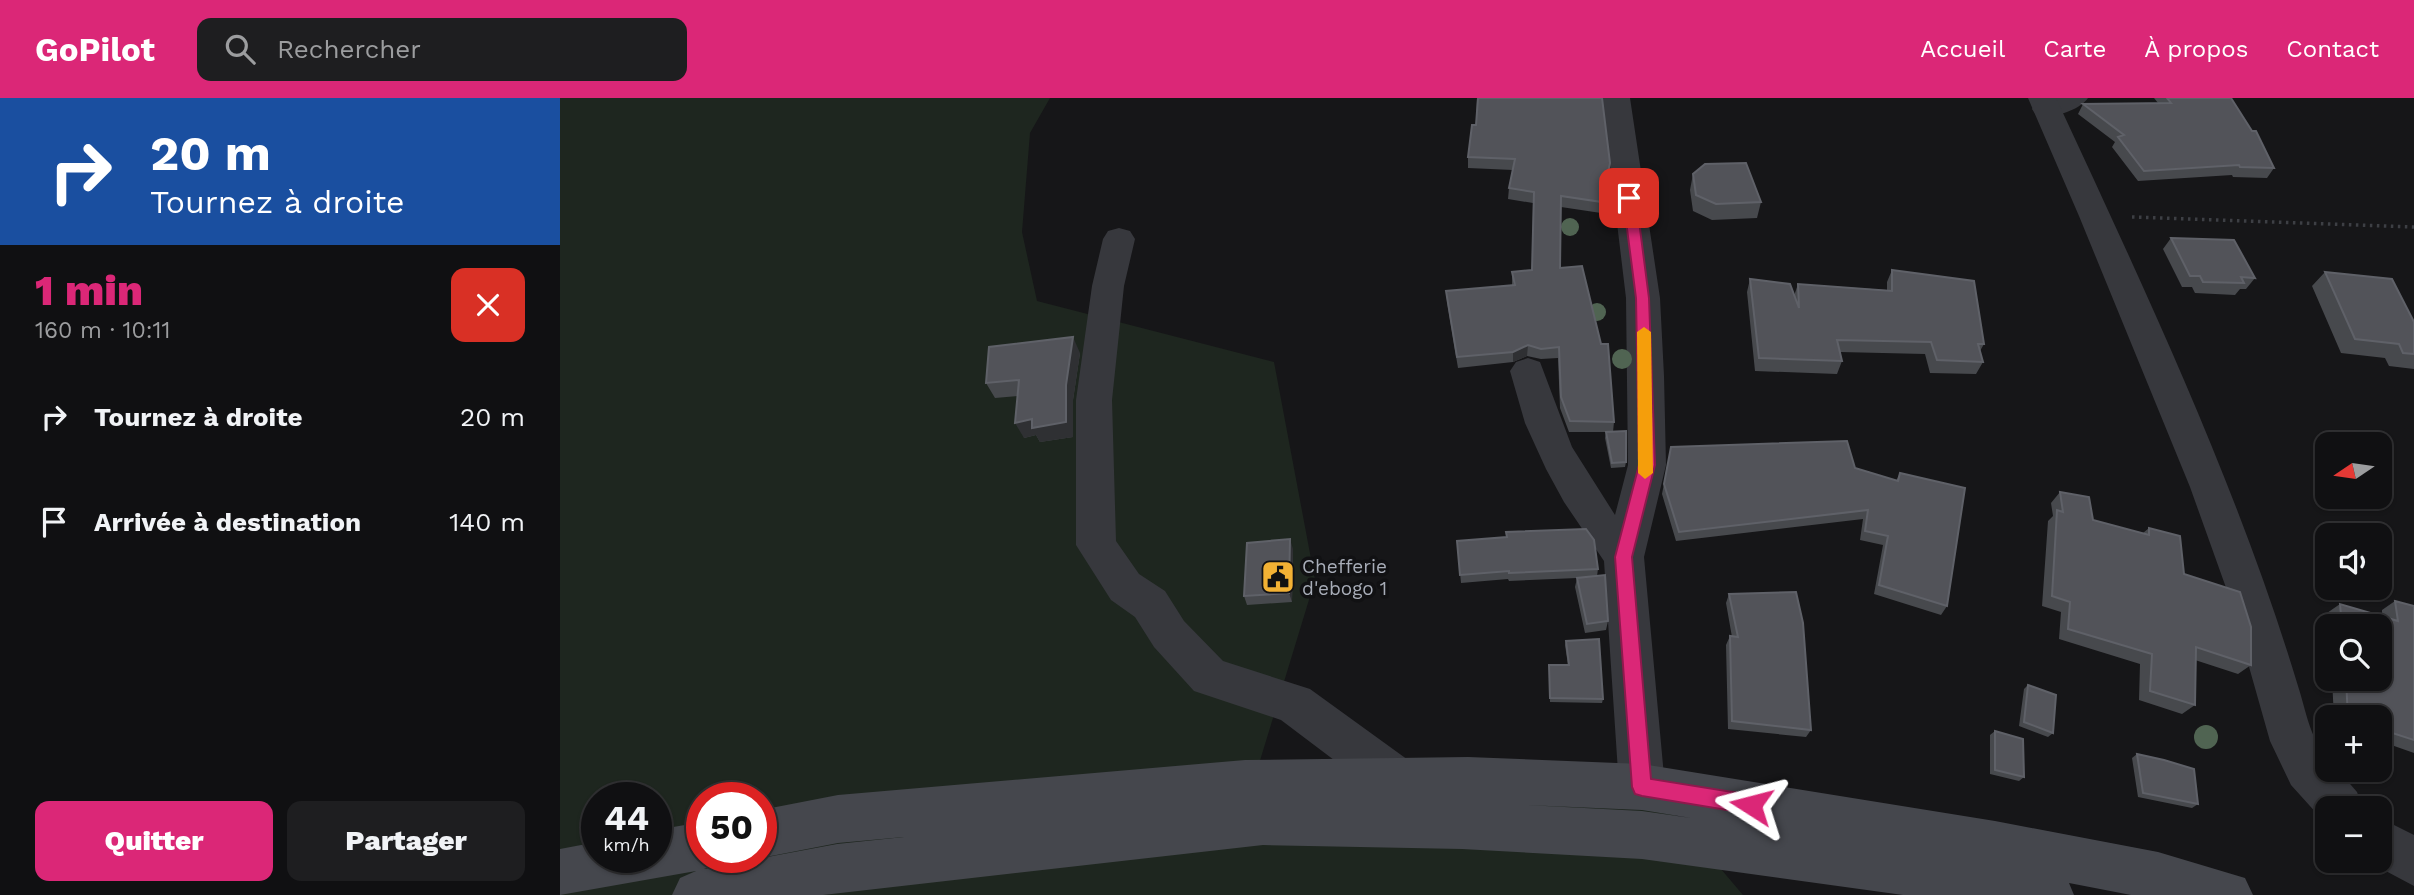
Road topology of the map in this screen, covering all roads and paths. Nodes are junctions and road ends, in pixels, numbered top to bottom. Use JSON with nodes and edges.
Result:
{"nodes":[{"id":1,"x":1616,"y":98,"type":"edge"},
{"id":2,"x":2054,"y":102,"type":"edge"},
{"id":3,"x":2095,"y":216,"type":"junction"},
{"id":4,"x":2414,"y":227,"type":"edge"},
{"id":5,"x":1119,"y":239,"type":"dead end"},
{"id":6,"x":1528,"y":371,"type":"dead end"},
{"id":7,"x":1623,"y":557,"type":"junction"},
{"id":8,"x":1399,"y":781,"type":"junction"},
{"id":9,"x":1642,"y":787,"type":"junction"},
{"id":10,"x":2330,"y":796,"type":"edge"},
{"id":11,"x":777,"y":831,"type":"edge"},
{"id":12,"x":2392,"y":849,"type":"edge"},
{"id":13,"x":2414,"y":862,"type":"edge"},
{"id":14,"x":581,"y":869,"type":"edge"},
{"id":15,"x":560,"y":873,"type":"edge"},
{"id":16,"x":697,"y":895,"type":"edge"},
{"id":17,"x":2049,"y":895,"type":"edge"},
{"id":18,"x":2228,"y":895,"type":"edge"}],
"edges":[{"from":1,"to":7,"type":"street"},
{"from":2,"to":3,"type":"street"},
{"from":3,"to":4,"type":"path"},
{"from":3,"to":10,"type":"street"},
{"from":5,"to":8,"type":"street"},
{"from":6,"to":7,"type":"street"},
{"from":7,"to":9,"type":"street"},
{"from":8,"to":9,"type":"main road"},
{"from":8,"to":11,"type":"main road"},
{"from":9,"to":18,"type":"main road"},
{"from":12,"to":13,"type":"street"},
{"from":14,"to":15,"type":"main road"},
{"from":16,"to":17,"type":"main road"}]}
